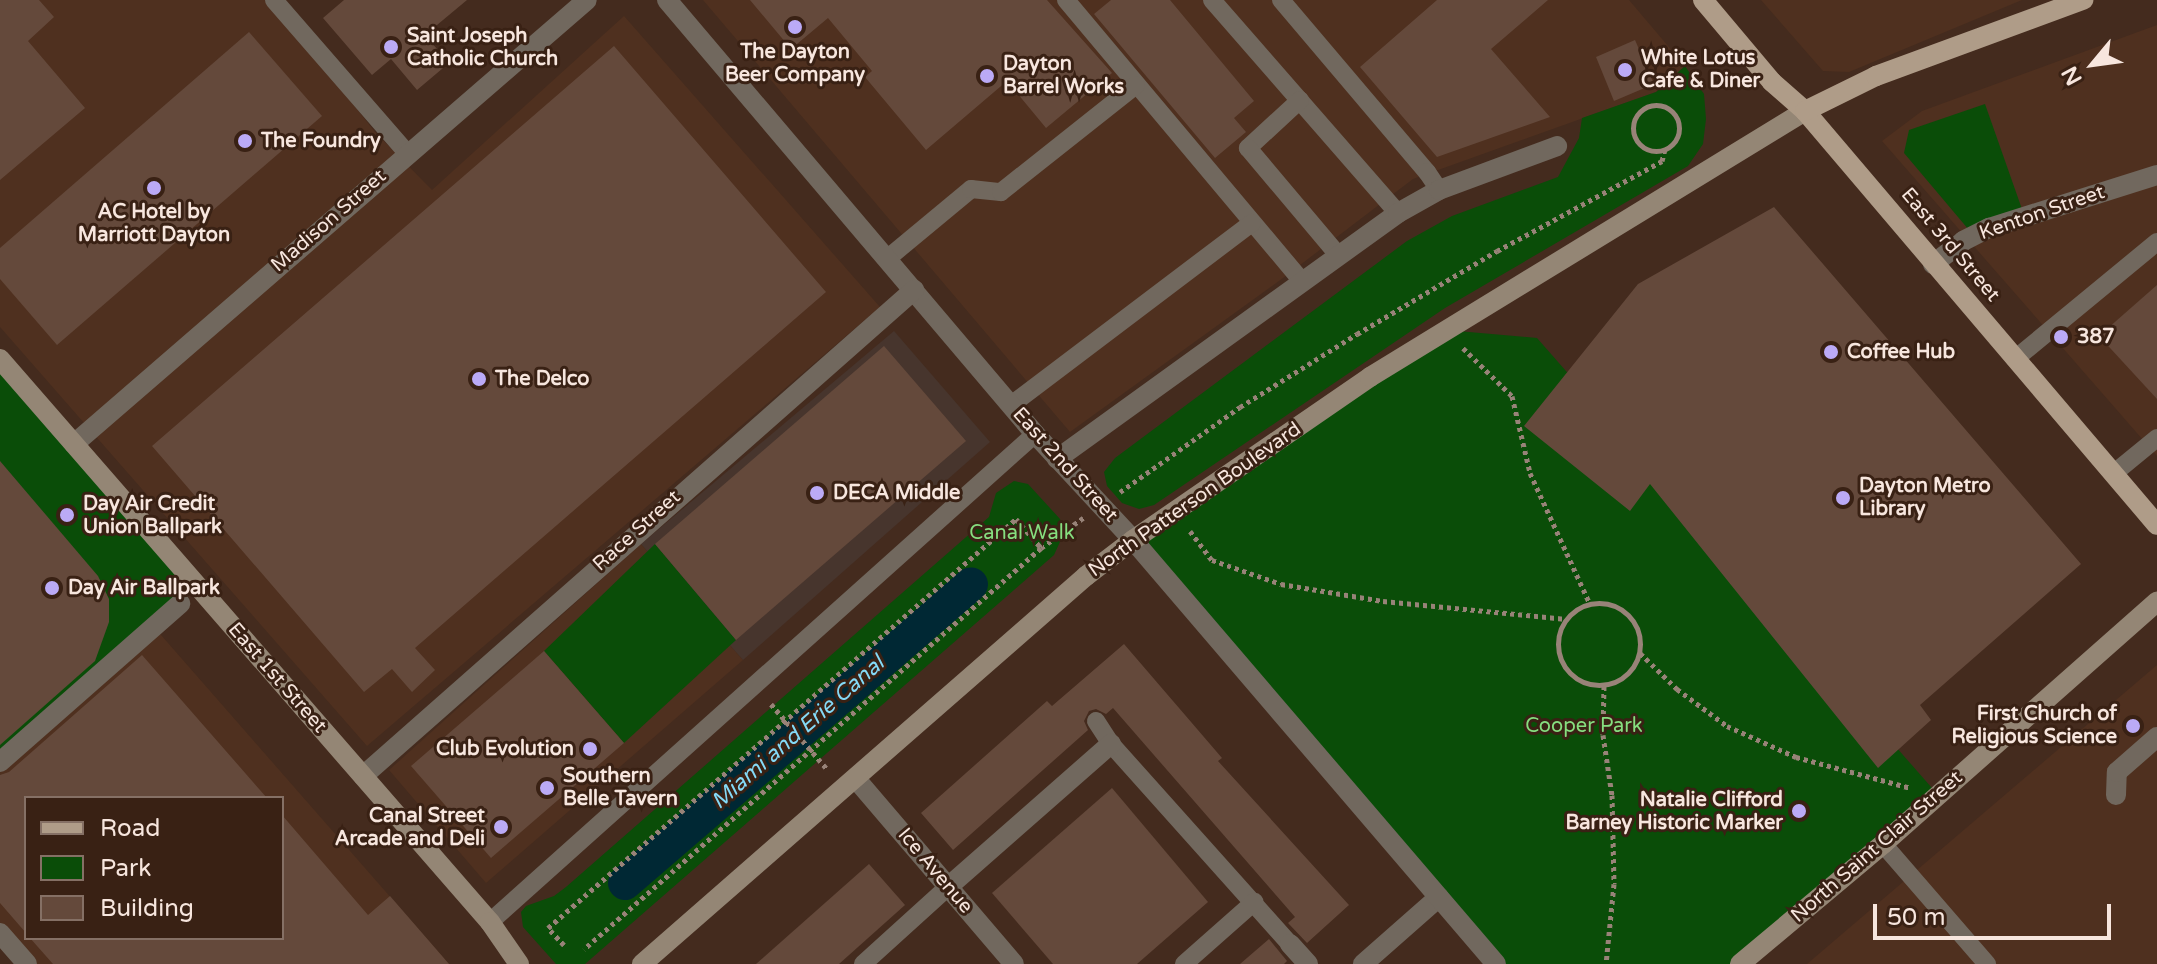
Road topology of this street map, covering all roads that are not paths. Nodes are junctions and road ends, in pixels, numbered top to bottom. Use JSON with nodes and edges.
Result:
{"nodes":[{"id":1,"x":274,"y":0,"type":"edge"},
{"id":2,"x":587,"y":0,"type":"edge"},
{"id":3,"x":667,"y":0,"type":"edge"},
{"id":4,"x":1066,"y":0,"type":"edge"},
{"id":5,"x":1212,"y":0,"type":"edge"},
{"id":6,"x":1281,"y":0,"type":"edge"},
{"id":7,"x":1703,"y":0,"type":"edge"},
{"id":8,"x":2083,"y":0,"type":"edge"},
{"id":9,"x":1136,"y":85,"type":"junction"},
{"id":10,"x":1300,"y":100,"type":"junction"},
{"id":11,"x":1805,"y":111,"type":"junction"},
{"id":12,"x":1557,"y":146,"type":"dead end"},
{"id":13,"x":407,"y":153,"type":"junction"},
{"id":14,"x":2157,"y":175,"type":"edge"},
{"id":15,"x":1439,"y":190,"type":"junction"},
{"id":16,"x":1398,"y":213,"type":"junction"},
{"id":17,"x":1252,"y":223,"type":"junction"},
{"id":18,"x":2157,"y":242,"type":"edge"},
{"id":19,"x":1338,"y":255,"type":"junction"},
{"id":20,"x":888,"y":258,"type":"junction"},
{"id":21,"x":1933,"y":264,"type":"junction"},
{"id":22,"x":1303,"y":282,"type":"junction"},
{"id":23,"x":914,"y":290,"type":"junction"},
{"id":24,"x":0,"y":359,"type":"edge"},
{"id":25,"x":2015,"y":359,"type":"junction"},
{"id":26,"x":1011,"y":405,"type":"junction"},
{"id":27,"x":1035,"y":434,"type":"junction"},
{"id":28,"x":2157,"y":438,"type":"edge"},
{"id":29,"x":74,"y":444,"type":"junction"},
{"id":30,"x":1057,"y":459,"type":"junction"},
{"id":31,"x":2113,"y":474,"type":"junction"},
{"id":32,"x":2157,"y":525,"type":"edge"},
{"id":33,"x":1133,"y":540,"type":"junction"},
{"id":34,"x":2157,"y":602,"type":"edge"},
{"id":35,"x":180,"y":604,"type":"dead end"},
{"id":36,"x":1096,"y":721,"type":"dead end"},
{"id":37,"x":2157,"y":737,"type":"edge"},
{"id":38,"x":1111,"y":744,"type":"junction"},
{"id":39,"x":0,"y":762,"type":"edge"},
{"id":40,"x":363,"y":776,"type":"junction"},
{"id":41,"x":856,"y":779,"type":"junction"},
{"id":42,"x":2116,"y":795,"type":"dead end"},
{"id":43,"x":1883,"y":844,"type":"junction"},
{"id":44,"x":948,"y":887,"type":"junction"},
{"id":45,"x":1439,"y":897,"type":"junction"},
{"id":46,"x":1254,"y":902,"type":"junction"},
{"id":47,"x":490,"y":922,"type":"junction"},
{"id":48,"x":0,"y":933,"type":"edge"},
{"id":49,"x":1290,"y":944,"type":"joint"},
{"id":50,"x":27,"y":964,"type":"edge"},
{"id":51,"x":519,"y":964,"type":"edge"},
{"id":52,"x":642,"y":964,"type":"edge"},
{"id":53,"x":863,"y":964,"type":"edge"},
{"id":54,"x":1014,"y":964,"type":"edge"},
{"id":55,"x":1184,"y":964,"type":"edge"},
{"id":56,"x":1308,"y":964,"type":"edge"},
{"id":57,"x":1363,"y":964,"type":"edge"},
{"id":58,"x":1496,"y":964,"type":"edge"},
{"id":59,"x":1740,"y":964,"type":"edge"},
{"id":60,"x":1987,"y":964,"type":"edge"}],
"edges":[{"from":1,"to":13,"type":"lane"},
{"from":2,"to":13,"type":"street","name":"Madison Street"},
{"from":3,"to":20,"type":"street","name":"East 2nd Street"},
{"from":4,"to":9,"type":"lane"},
{"from":5,"to":10,"type":"lane"},
{"from":6,"to":15,"type":"lane"},
{"from":7,"to":11,"type":"main road","name":"East 3rd Street"},
{"from":8,"to":11,"type":"main road"},
{"from":9,"to":17,"type":"lane"},
{"from":9,"to":20,"type":"lane"},
{"from":10,"to":16,"type":"lane"},
{"from":10,"to":19,"type":"lane"},
{"from":11,"to":21,"type":"main road","name":"East 3rd Street"},
{"from":11,"to":33,"type":"main road","name":"North Patterson Boulevard"},
{"from":12,"to":15,"type":"street"},
{"from":13,"to":29,"type":"street","name":"Madison Street"},
{"from":14,"to":21,"type":"street","name":"Kenton Street"},
{"from":15,"to":16,"type":"street"},
{"from":16,"to":19,"type":"street"},
{"from":17,"to":22,"type":"lane"},
{"from":17,"to":26,"type":"lane"},
{"from":18,"to":25,"type":"lane"},
{"from":19,"to":22,"type":"street"},
{"from":20,"to":23,"type":"street","name":"East 2nd Street"},
{"from":21,"to":25,"type":"main road","name":"East 3rd Street"},
{"from":22,"to":30,"type":"street"},
{"from":23,"to":26,"type":"street","name":"East 2nd Street"},
{"from":23,"to":40,"type":"street","name":"Race Street"},
{"from":24,"to":29,"type":"main road","name":"East 1st Street"},
{"from":25,"to":31,"type":"main road","name":"East 3rd Street"},
{"from":26,"to":27,"type":"street","name":"East 2nd Street"},
{"from":27,"to":30,"type":"street","name":"East 2nd Street"},
{"from":27,"to":47,"type":"lane"},
{"from":28,"to":31,"type":"lane"},
{"from":29,"to":40,"type":"main road","name":"East 1st Street"},
{"from":30,"to":33,"type":"street","name":"East 2nd Street"},
{"from":31,"to":32,"type":"main road","name":"East 3rd Street"},
{"from":33,"to":41,"type":"main road","name":"North Patterson Boulevard"},
{"from":33,"to":45,"type":"street","name":"East 2nd Street"},
{"from":34,"to":43,"type":"main road","name":"North Saint Clair Street"},
{"from":35,"to":39,"type":"street"},
{"from":36,"to":38,"type":"lane"},
{"from":37,"to":42,"type":"street"},
{"from":38,"to":44,"type":"street"},
{"from":38,"to":46,"type":"lane"},
{"from":40,"to":47,"type":"main road","name":"East 1st Street"},
{"from":41,"to":44,"type":"street","name":"Ice Avenue"},
{"from":41,"to":52,"type":"main road","name":"North Patterson Boulevard"},
{"from":43,"to":59,"type":"main road","name":"North Saint Clair Street"},
{"from":43,"to":60,"type":"lane"},
{"from":44,"to":53,"type":"lane"},
{"from":44,"to":54,"type":"street","name":"Ice Avenue"},
{"from":45,"to":57,"type":"street"},
{"from":45,"to":58,"type":"street","name":"East 2nd Street"},
{"from":46,"to":49,"type":"lane"},
{"from":46,"to":55,"type":"lane"},
{"from":47,"to":51,"type":"main road","name":"East 1st Street"},
{"from":48,"to":50,"type":"street"},
{"from":49,"to":56,"type":"street"}]}
